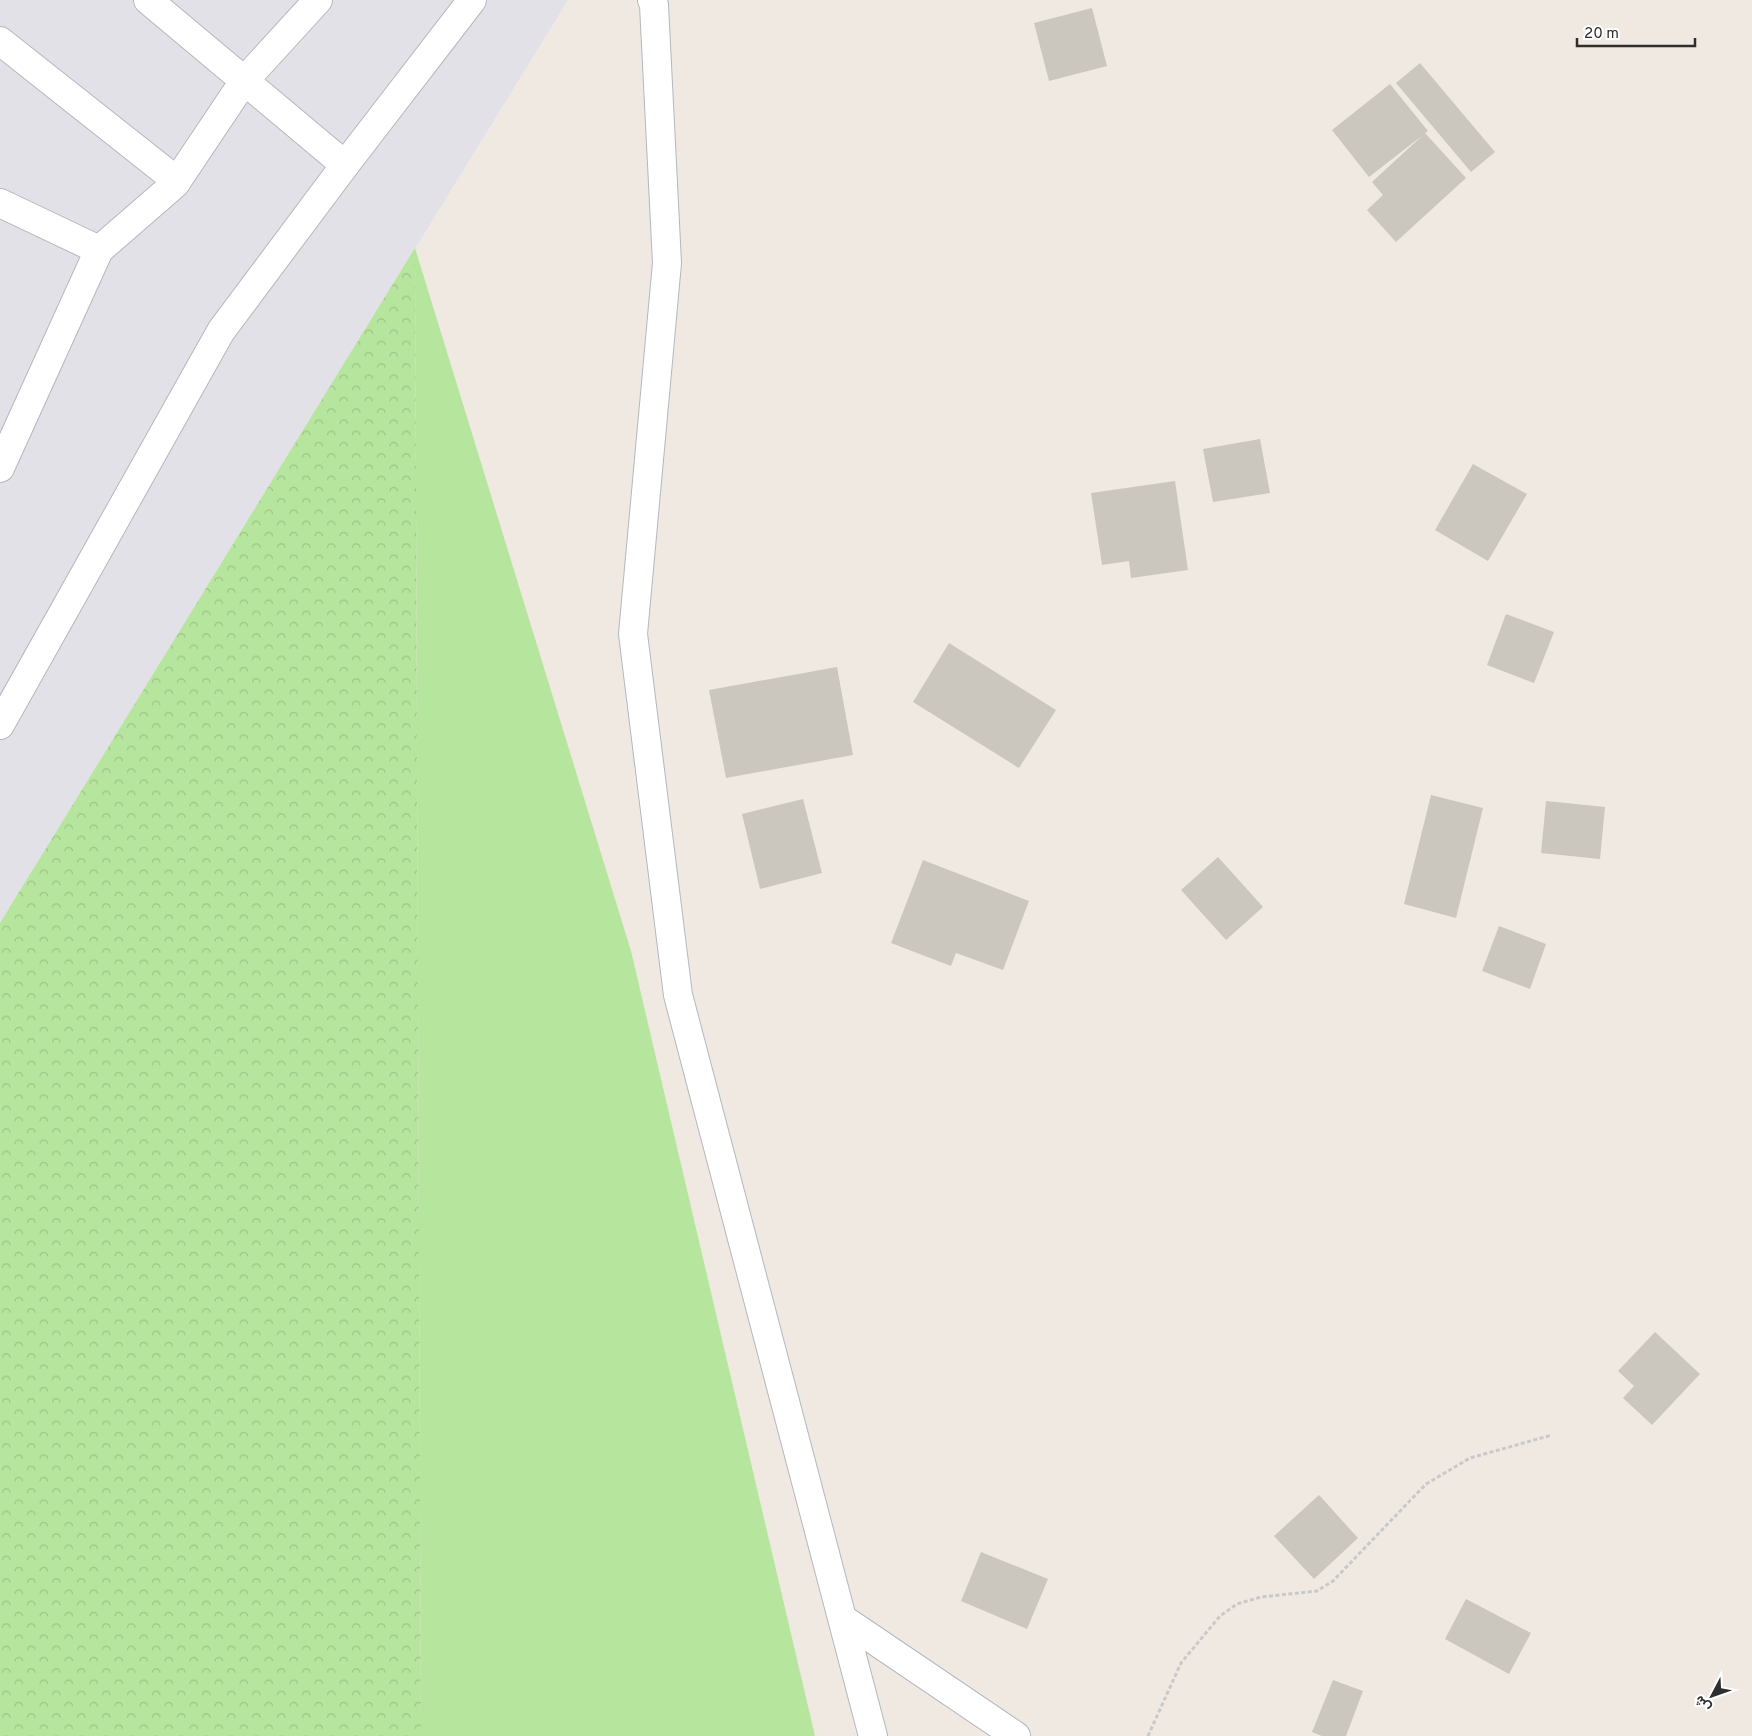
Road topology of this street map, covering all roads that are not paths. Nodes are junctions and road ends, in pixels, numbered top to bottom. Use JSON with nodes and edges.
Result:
{"nodes":[{"id":1,"x":148,"y":0,"type":"edge"},
{"id":2,"x":318,"y":0,"type":"edge"},
{"id":3,"x":472,"y":0,"type":"edge"},
{"id":4,"x":652,"y":0,"type":"edge"},
{"id":5,"x":0,"y":41,"type":"edge"},
{"id":6,"x":244,"y":81,"type":"junction"},
{"id":7,"x":345,"y":165,"type":"junction"},
{"id":8,"x":177,"y":181,"type":"junction"},
{"id":9,"x":0,"y":203,"type":"edge"},
{"id":10,"x":99,"y":250,"type":"junction"},
{"id":11,"x":0,"y":468,"type":"edge"},
{"id":12,"x":0,"y":725,"type":"edge"},
{"id":13,"x":843,"y":1620,"type":"junction"},
{"id":14,"x":873,"y":1736,"type":"edge"},
{"id":15,"x":1016,"y":1736,"type":"edge"}],
"edges":[{"from":1,"to":6,"type":"street"},
{"from":2,"to":6,"type":"street"},
{"from":3,"to":7,"type":"street"},
{"from":4,"to":13,"type":"street"},
{"from":5,"to":8,"type":"street"},
{"from":6,"to":7,"type":"street"},
{"from":6,"to":8,"type":"street"},
{"from":7,"to":12,"type":"street"},
{"from":8,"to":10,"type":"street"},
{"from":9,"to":10,"type":"street"},
{"from":10,"to":11,"type":"street"},
{"from":13,"to":14,"type":"street"},
{"from":13,"to":15,"type":"street"}]}
